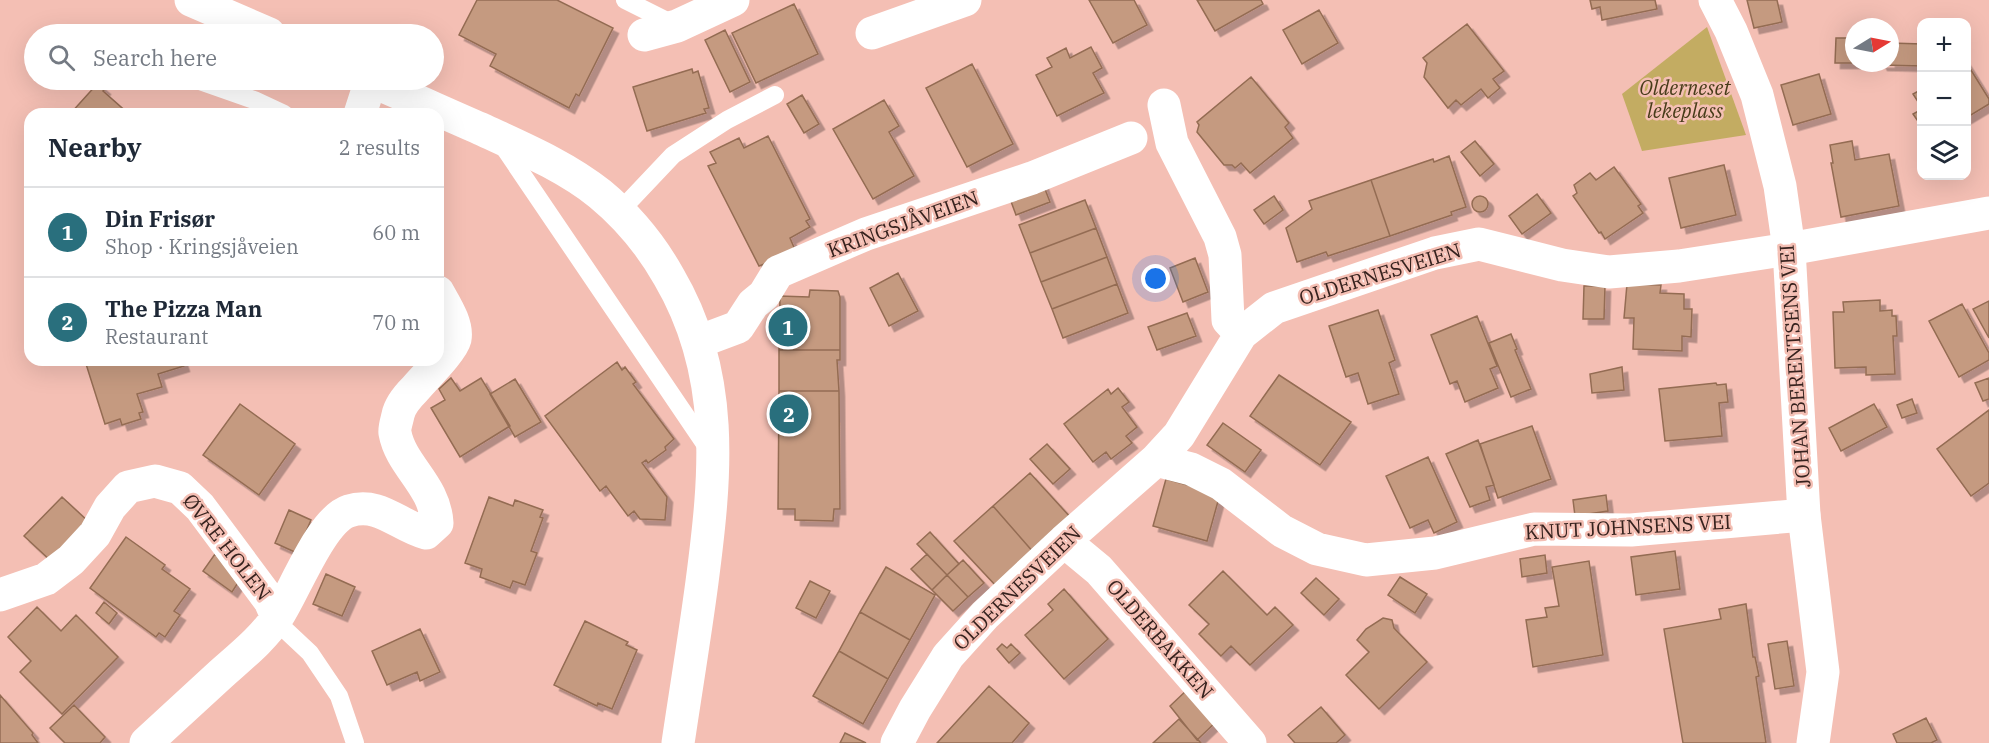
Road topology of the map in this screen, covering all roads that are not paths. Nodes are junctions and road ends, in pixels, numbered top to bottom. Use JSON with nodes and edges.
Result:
{"nodes":[{"id":1,"x":191,"y":0,"type":"edge"},
{"id":2,"x":625,"y":0,"type":"edge"},
{"id":3,"x":734,"y":0,"type":"edge"},
{"id":4,"x":964,"y":0,"type":"edge"},
{"id":5,"x":1715,"y":0,"type":"edge"},
{"id":6,"x":245,"y":24,"type":"edge"},
{"id":7,"x":677,"y":26,"type":"junction"},
{"id":8,"x":872,"y":33,"type":"dead end"},
{"id":9,"x":644,"y":35,"type":"dead end"},
{"id":10,"x":226,"y":90,"type":"edge"},
{"id":11,"x":367,"y":90,"type":"edge"},
{"id":12,"x":392,"y":90,"type":"edge"},
{"id":13,"x":775,"y":95,"type":"dead end"},
{"id":14,"x":1164,"y":105,"type":"dead end"},
{"id":15,"x":271,"y":108,"type":"edge"},
{"id":16,"x":362,"y":108,"type":"edge"},
{"id":17,"x":433,"y":108,"type":"edge"},
{"id":18,"x":444,"y":113,"type":"edge"},
{"id":19,"x":496,"y":136,"type":"junction"},
{"id":20,"x":1131,"y":138,"type":"dead end"},
{"id":21,"x":620,"y":211,"type":"junction"},
{"id":22,"x":1989,"y":213,"type":"edge"},
{"id":23,"x":1789,"y":249,"type":"junction"},
{"id":24,"x":444,"y":305,"type":"edge"},
{"id":25,"x":1241,"y":334,"type":"junction"},
{"id":26,"x":698,"y":342,"type":"junction"},
{"id":27,"x":444,"y":355,"type":"edge"},
{"id":28,"x":435,"y":366,"type":"edge"},
{"id":29,"x":713,"y":458,"type":"junction"},
{"id":30,"x":1156,"y":460,"type":"junction"},
{"id":31,"x":1804,"y":515,"type":"junction"},
{"id":32,"x":1064,"y":540,"type":"junction"},
{"id":33,"x":0,"y":595,"type":"edge"},
{"id":34,"x":277,"y":617,"type":"junction"},
{"id":35,"x":146,"y":743,"type":"edge"},
{"id":36,"x":355,"y":743,"type":"edge"},
{"id":37,"x":678,"y":743,"type":"edge"},
{"id":38,"x":897,"y":743,"type":"edge"},
{"id":39,"x":1250,"y":743,"type":"edge"},
{"id":40,"x":1813,"y":743,"type":"edge"}],
"edges":[{"from":1,"to":6,"type":"street"},
{"from":2,"to":7,"type":"lane"},
{"from":3,"to":7,"type":"street"},
{"from":4,"to":8,"type":"street"},
{"from":5,"to":23,"type":"street","name":"JOHAN BERENTSENS VEI"},
{"from":7,"to":9,"type":"street"},
{"from":10,"to":15,"type":"lane"},
{"from":11,"to":16,"type":"street"},
{"from":12,"to":17,"type":"street"},
{"from":13,"to":21,"type":"lane"},
{"from":14,"to":25,"type":"street"},
{"from":18,"to":19,"type":"street"},
{"from":19,"to":21,"type":"street"},
{"from":19,"to":29,"type":"lane"},
{"from":20,"to":26,"type":"street","name":"KRINGSJÅVEIEN"},
{"from":21,"to":26,"type":"street"},
{"from":22,"to":23,"type":"street","name":"OLDERNESVEIEN"},
{"from":23,"to":25,"type":"street","name":"OLDERNESVEIEN"},
{"from":23,"to":31,"type":"street","name":"JOHAN BERENTSENS VEI"},
{"from":24,"to":27,"type":"street","name":"ØVRE HOLEN"},
{"from":25,"to":30,"type":"street","name":"OLDERNESVEIEN"},
{"from":26,"to":29,"type":"street"},
{"from":28,"to":34,"type":"street","name":"ØVRE HOLEN"},
{"from":29,"to":37,"type":"street"},
{"from":30,"to":31,"type":"street","name":"KNUT JOHNSENS VEI"},
{"from":30,"to":32,"type":"street","name":"OLDERNESVEIEN"},
{"from":31,"to":40,"type":"street","name":"JOHAN BERENTSENS VEI"},
{"from":32,"to":38,"type":"street","name":"OLDERNESVEIEN"},
{"from":32,"to":39,"type":"street","name":"OLDERBAKKEN"},
{"from":33,"to":34,"type":"street","name":"ØVRE HOLEN"},
{"from":34,"to":35,"type":"street","name":"ØVRE HOLEN"},
{"from":34,"to":36,"type":"lane","name":"ØVRE HOLEN"}]}
